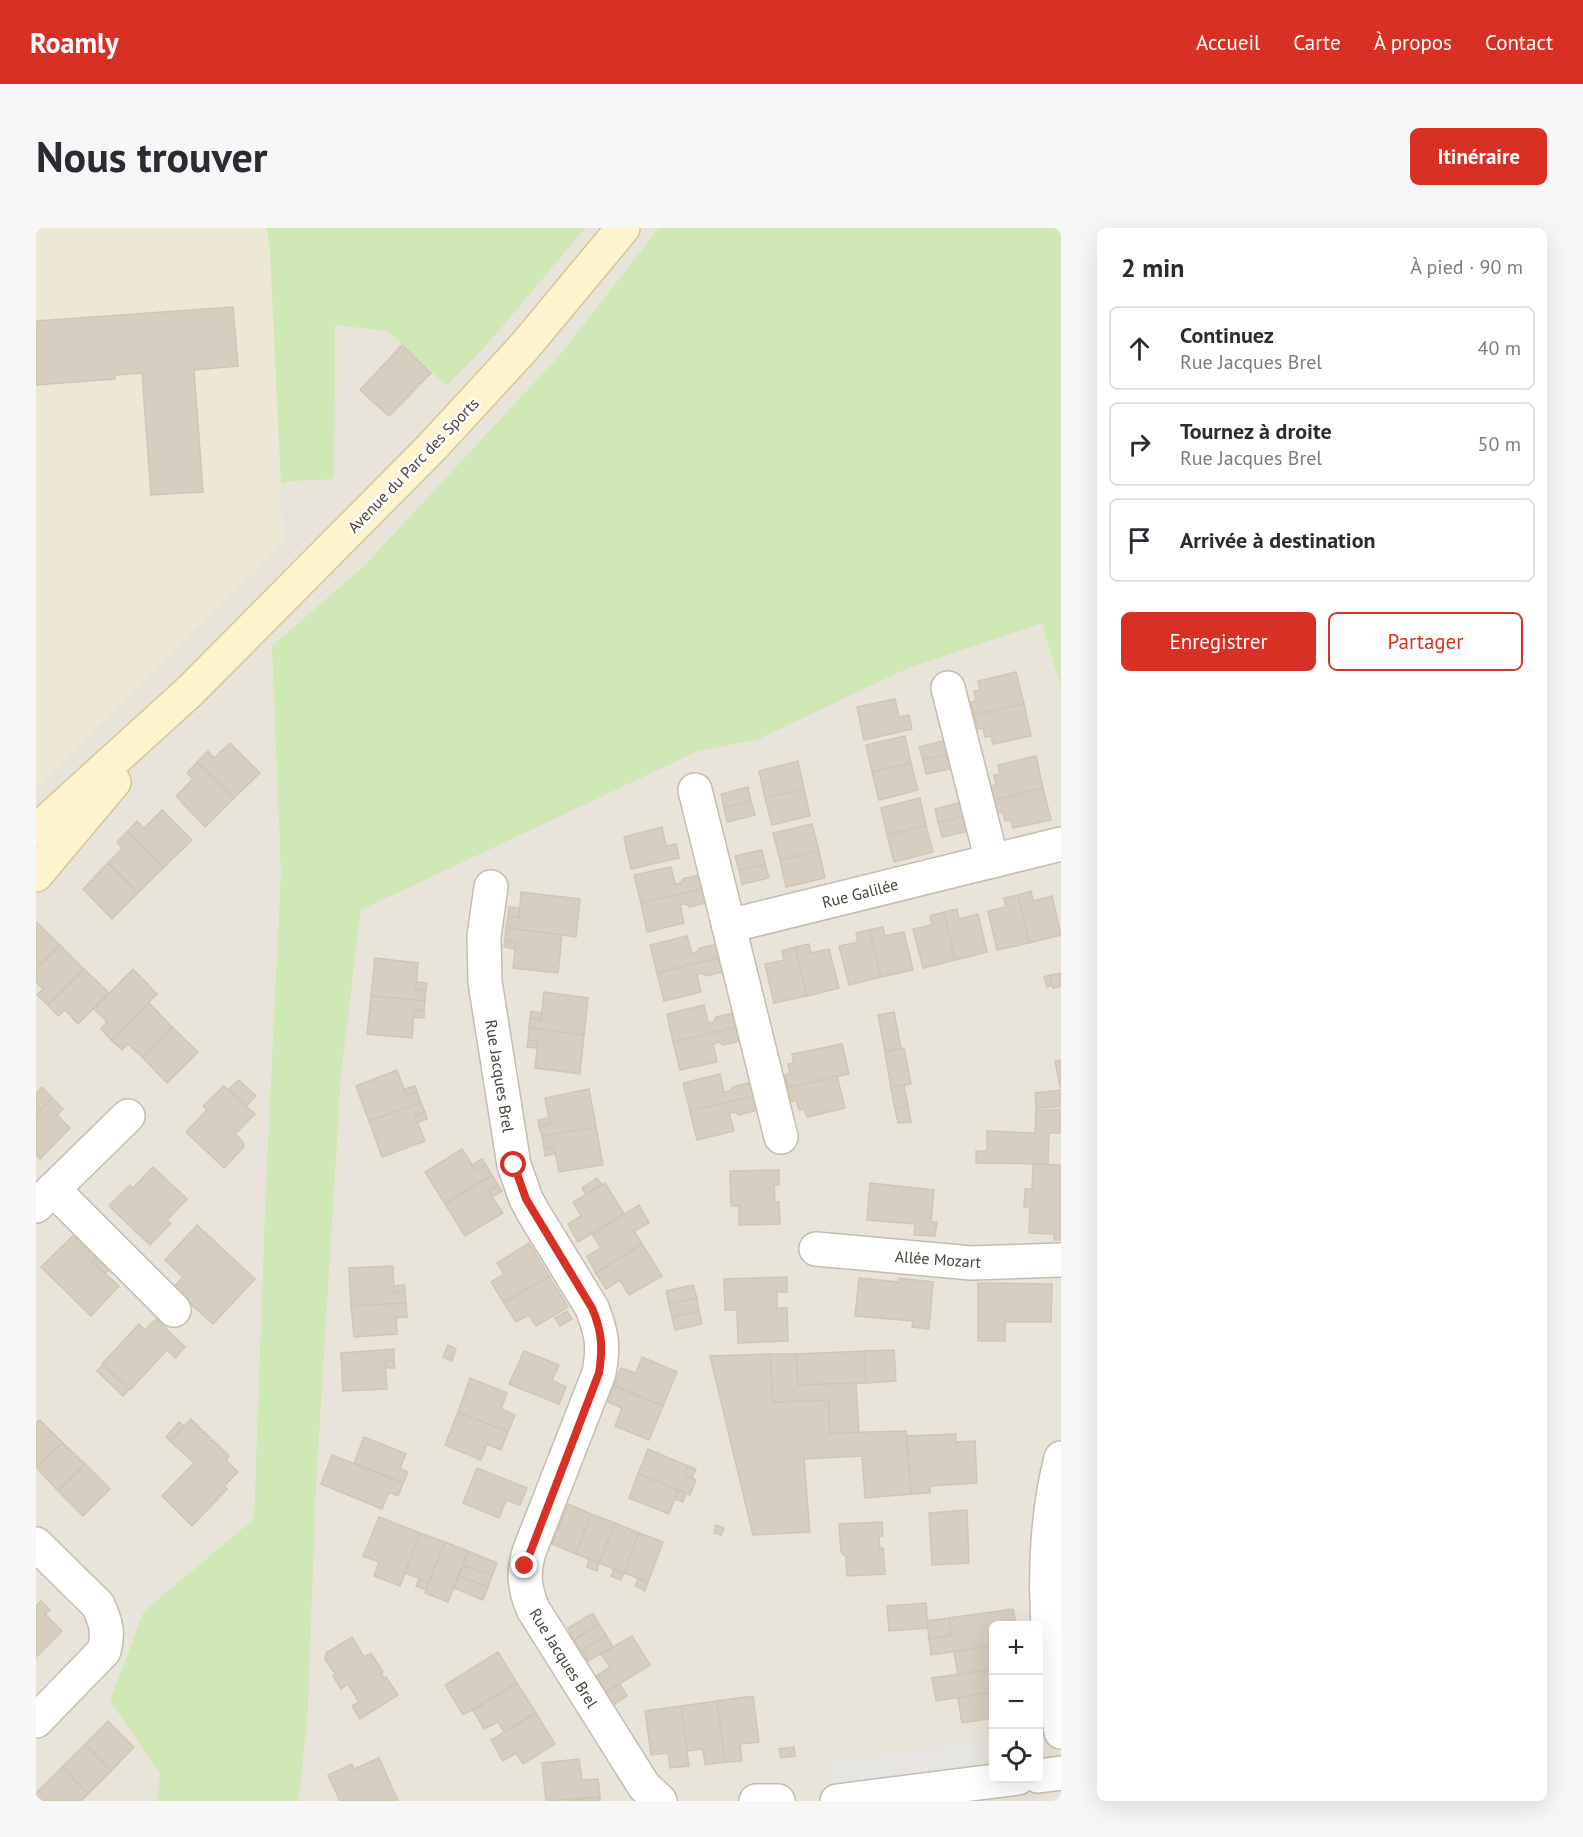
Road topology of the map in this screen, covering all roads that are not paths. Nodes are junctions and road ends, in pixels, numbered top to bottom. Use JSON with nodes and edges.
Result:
{"nodes":[{"id":1,"x":623,"y":228,"type":"edge"},
{"id":2,"x":948,"y":688,"type":"dead end"},
{"id":3,"x":190,"y":691,"type":"junction"},
{"id":4,"x":694,"y":790,"type":"dead end"},
{"id":5,"x":36,"y":831,"type":"edge"},
{"id":6,"x":1061,"y":844,"type":"edge"},
{"id":7,"x":992,"y":861,"type":"junction"},
{"id":8,"x":36,"y":875,"type":"edge"},
{"id":9,"x":490,"y":887,"type":"dead end"},
{"id":10,"x":729,"y":926,"type":"junction"},
{"id":11,"x":128,"y":1116,"type":"dead end"},
{"id":12,"x":781,"y":1137,"type":"dead end"},
{"id":13,"x":44,"y":1197,"type":"edge"},
{"id":14,"x":816,"y":1249,"type":"dead end"},
{"id":15,"x":1061,"y":1260,"type":"edge"},
{"id":16,"x":174,"y":1310,"type":"dead end"},
{"id":17,"x":1061,"y":1458,"type":"edge"},
{"id":18,"x":36,"y":1544,"type":"edge"},
{"id":19,"x":36,"y":1721,"type":"edge"},
{"id":20,"x":1061,"y":1732,"type":"edge"},
{"id":21,"x":1061,"y":1773,"type":"edge"},
{"id":22,"x":1043,"y":1775,"type":"edge"},
{"id":23,"x":989,"y":1783,"type":"edge"},
{"id":24,"x":660,"y":1801,"type":"edge"},
{"id":25,"x":756,"y":1801,"type":"edge"},
{"id":26,"x":778,"y":1801,"type":"edge"},
{"id":27,"x":837,"y":1801,"type":"edge"}],
"edges":[{"from":1,"to":3,"type":"street","name":"Avenue du Parc des Sports"},
{"from":2,"to":7,"type":"street"},
{"from":3,"to":5,"type":"street","name":"Avenue du Parc des Sports"},
{"from":3,"to":8,"type":"street","name":"Avenue du Parc des Sports"},
{"from":4,"to":10,"type":"street"},
{"from":6,"to":7,"type":"street","name":"Rue Galilée"},
{"from":7,"to":10,"type":"street","name":"Rue Galilée"},
{"from":9,"to":24,"type":"street","name":"Rue Jacques Brel"},
{"from":10,"to":12,"type":"street"},
{"from":11,"to":13,"type":"street"},
{"from":13,"to":16,"type":"street"},
{"from":14,"to":15,"type":"street","name":"Allée Mozart"},
{"from":17,"to":20,"type":"street"},
{"from":18,"to":19,"type":"street"},
{"from":21,"to":22,"type":"street"},
{"from":23,"to":27,"type":"street"},
{"from":25,"to":26,"type":"street"}]}
